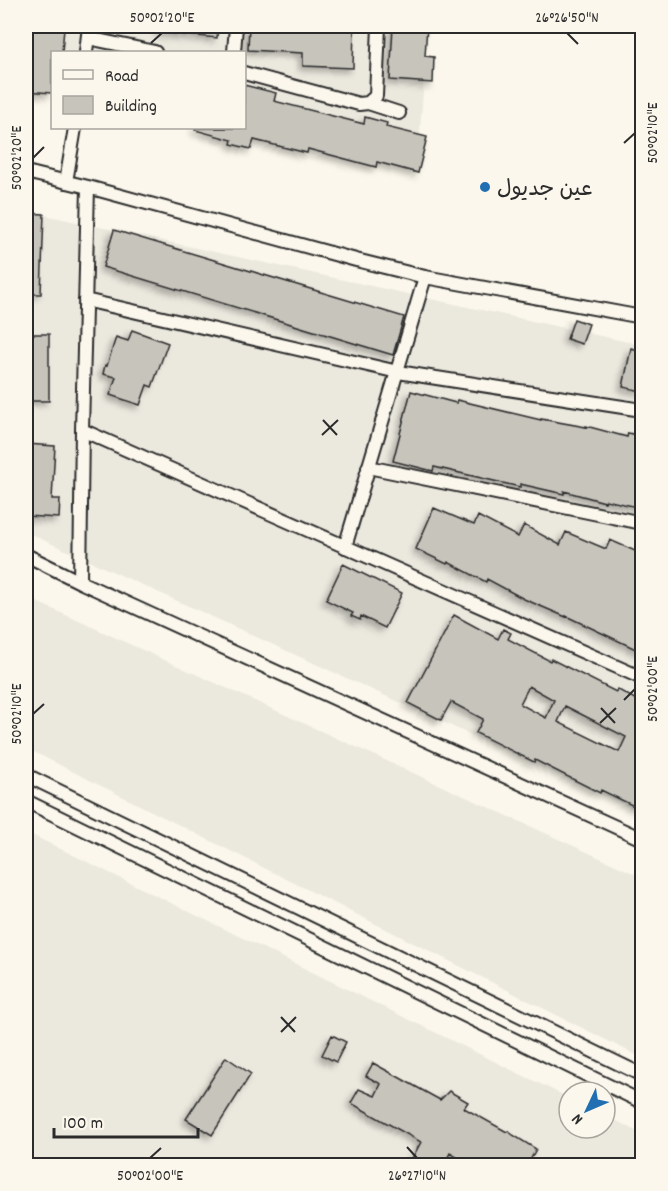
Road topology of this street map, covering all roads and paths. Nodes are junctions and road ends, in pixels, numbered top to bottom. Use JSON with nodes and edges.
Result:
{"nodes":[{"id":1,"x":236,"y":26,"type":"edge"},
{"id":2,"x":379,"y":26,"type":"edge"},
{"id":3,"x":88,"y":32,"type":"edge"},
{"id":4,"x":86,"y":51,"type":"edge"},
{"id":5,"x":152,"y":51,"type":"edge"},
{"id":6,"x":234,"y":51,"type":"edge"},
{"id":7,"x":246,"y":74,"type":"edge"},
{"id":8,"x":368,"y":103,"type":"junction"},
{"id":9,"x":399,"y":112,"type":"dead end"},
{"id":10,"x":75,"y":129,"type":"edge"},
{"id":11,"x":26,"y":172,"type":"edge"},
{"id":12,"x":66,"y":182,"type":"junction"},
{"id":13,"x":88,"y":188,"type":"junction"},
{"id":14,"x":425,"y":277,"type":"junction"},
{"id":15,"x":85,"y":300,"type":"junction"},
{"id":16,"x":642,"y":317,"type":"edge"},
{"id":17,"x":398,"y":372,"type":"junction"},
{"id":18,"x":642,"y":410,"type":"edge"},
{"id":19,"x":82,"y":430,"type":"junction"},
{"id":20,"x":368,"y":467,"type":"junction"},
{"id":21,"x":642,"y":523,"type":"edge"},
{"id":22,"x":345,"y":547,"type":"junction"},
{"id":23,"x":26,"y":555,"type":"edge"},
{"id":24,"x":80,"y":582,"type":"junction"},
{"id":25,"x":642,"y":678,"type":"edge"},
{"id":26,"x":26,"y":775,"type":"edge"},
{"id":27,"x":26,"y":801,"type":"edge"},
{"id":28,"x":642,"y":839,"type":"edge"},
{"id":29,"x":642,"y":1075,"type":"edge"},
{"id":30,"x":642,"y":1083,"type":"edge"},
{"id":31,"x":638,"y":1100,"type":"edge"}],
"edges":[{"from":1,"to":6,"type":"street"},
{"from":2,"to":8,"type":"street"},
{"from":3,"to":4,"type":"street"},
{"from":3,"to":5,"type":"street"},
{"from":7,"to":8,"type":"street"},
{"from":8,"to":9,"type":"street"},
{"from":10,"to":12,"type":"street"},
{"from":11,"to":12,"type":"street"},
{"from":12,"to":13,"type":"street"},
{"from":13,"to":14,"type":"street"},
{"from":13,"to":15,"type":"street"},
{"from":14,"to":16,"type":"street"},
{"from":14,"to":17,"type":"street"},
{"from":15,"to":17,"type":"street"},
{"from":15,"to":19,"type":"street"},
{"from":17,"to":18,"type":"street"},
{"from":17,"to":20,"type":"street"},
{"from":19,"to":22,"type":"street"},
{"from":19,"to":24,"type":"street"},
{"from":20,"to":21,"type":"street"},
{"from":20,"to":22,"type":"street"},
{"from":22,"to":25,"type":"street"},
{"from":23,"to":24,"type":"street"},
{"from":24,"to":28,"type":"street"},
{"from":26,"to":29,"type":"street"},
{"from":27,"to":31,"type":"street"},
{"from":30,"to":31,"type":"street"}]}
